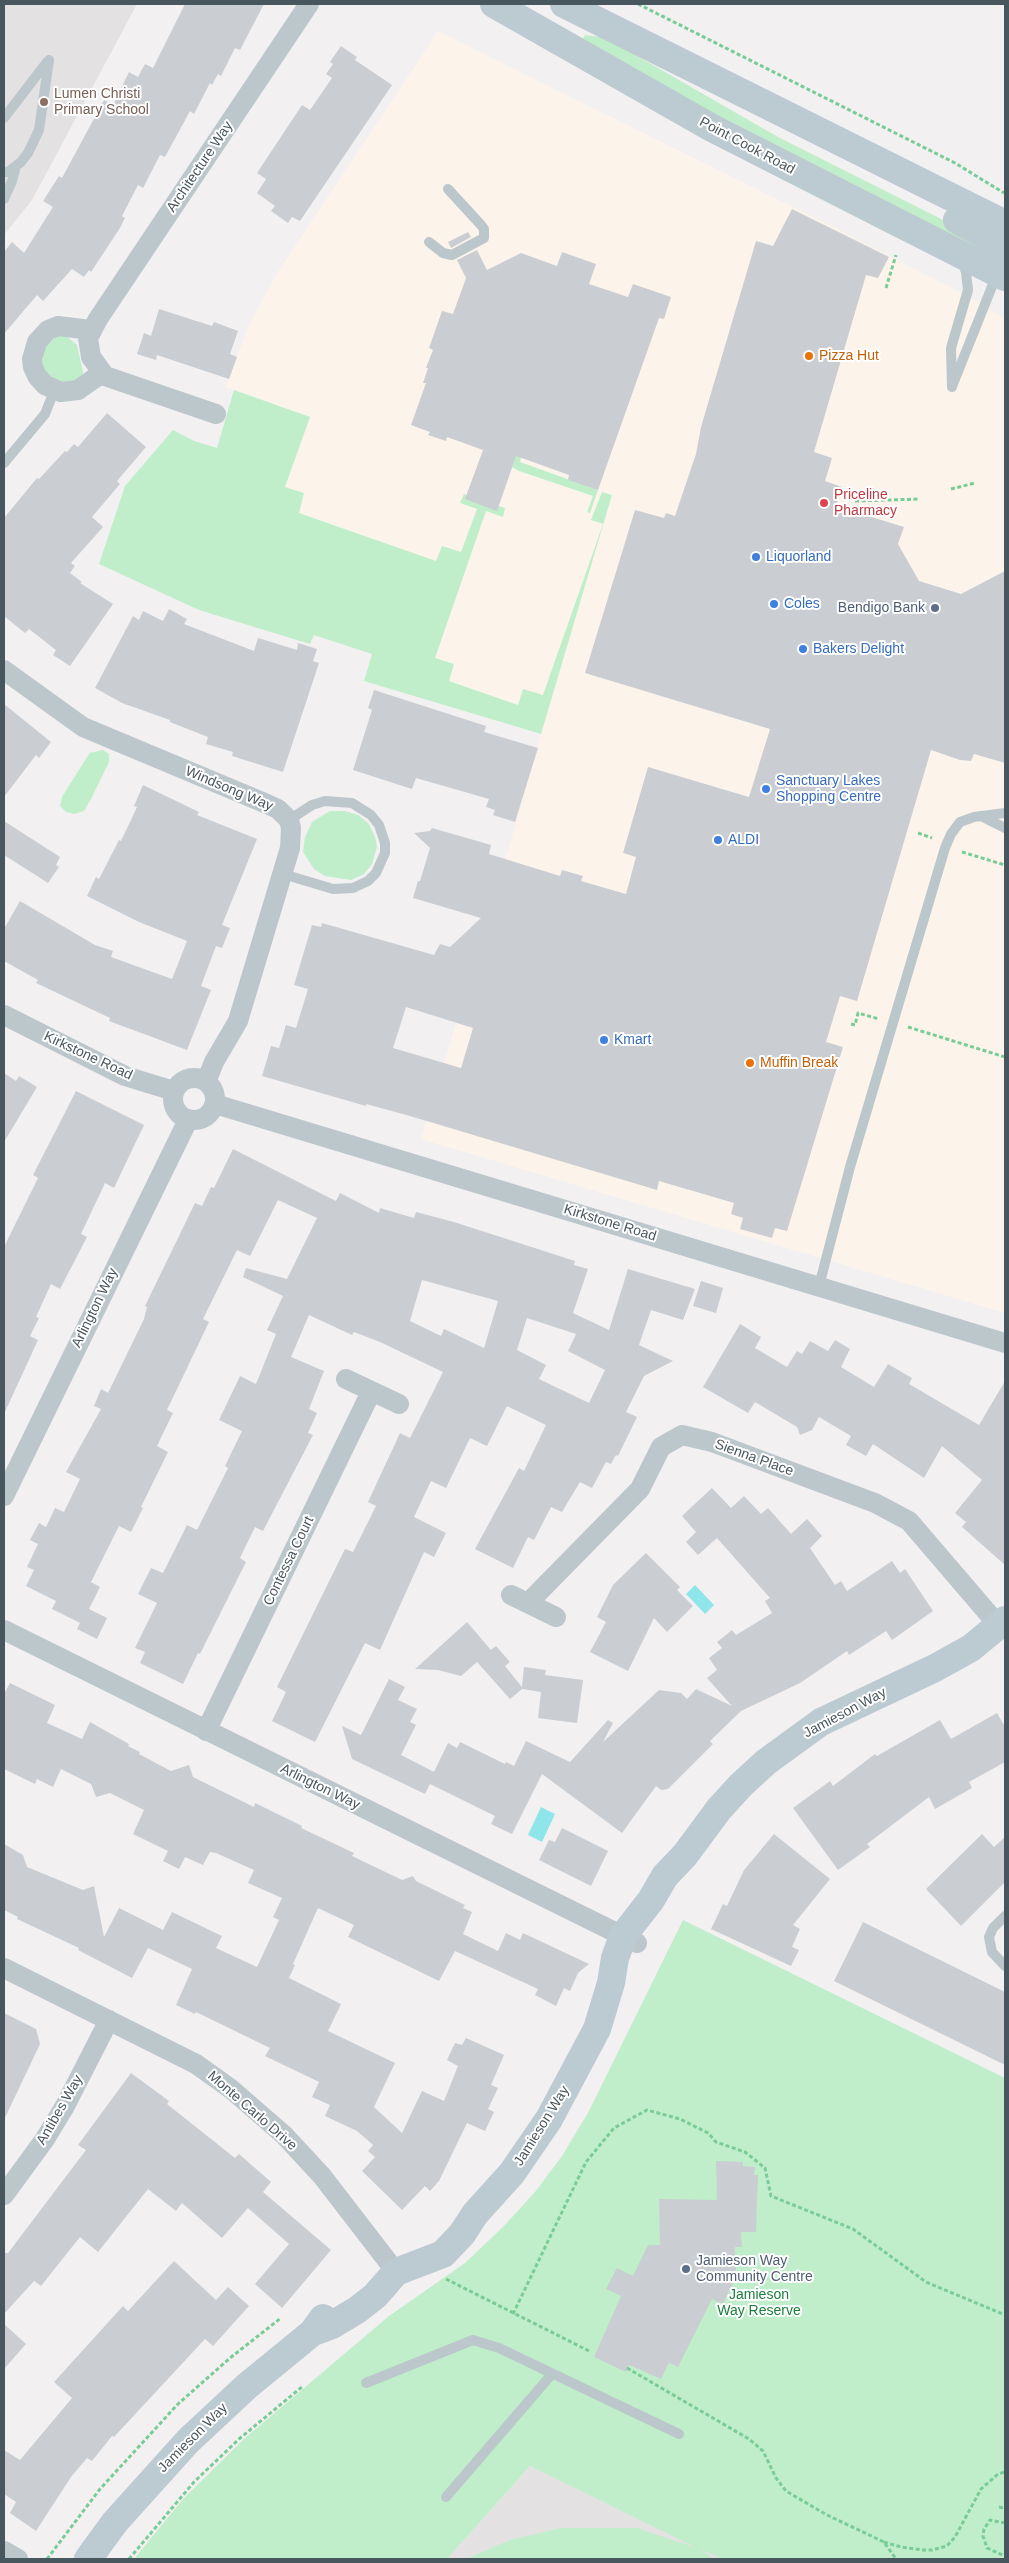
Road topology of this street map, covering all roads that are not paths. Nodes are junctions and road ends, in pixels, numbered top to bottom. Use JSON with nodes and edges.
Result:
{"nodes":[{"id":1,"x":309,"y":4,"type":"edge"},
{"id":2,"x":494,"y":4,"type":"edge"},
{"id":3,"x":565,"y":5,"type":"edge"},
{"id":4,"x":551,"y":37,"type":"junction"},
{"id":5,"x":739,"y":92,"type":"junction"},
{"id":6,"x":4,"y":118,"type":"edge"},
{"id":7,"x":16,"y":166,"type":"junction"},
{"id":8,"x":4,"y":172,"type":"edge"},
{"id":9,"x":448,"y":189,"type":"dead end"},
{"id":10,"x":4,"y":199,"type":"edge"},
{"id":11,"x":1005,"y":224,"type":"edge"},
{"id":12,"x":429,"y":242,"type":"dead end"},
{"id":13,"x":954,"y":252,"type":"junction"},
{"id":14,"x":1001,"y":275,"type":"edge"},
{"id":15,"x":91,"y":330,"type":"junction"},
{"id":16,"x":102,"y":373,"type":"junction"},
{"id":17,"x":54,"y":391,"type":"junction"},
{"id":18,"x":216,"y":414,"type":"dead end"},
{"id":19,"x":4,"y":463,"type":"edge"},
{"id":20,"x":4,"y":670,"type":"edge"},
{"id":21,"x":1005,"y":813,"type":"edge"},
{"id":22,"x":982,"y":816,"type":"junction"},
{"id":23,"x":289,"y":820,"type":"junction"},
{"id":24,"x":1005,"y":828,"type":"edge"},
{"id":25,"x":283,"y":874,"type":"junction"},
{"id":26,"x":4,"y":1015,"type":"edge"},
{"id":27,"x":206,"y":1082,"type":"junction"},
{"id":28,"x":174,"y":1091,"type":"junction"},
{"id":29,"x":214,"y":1104,"type":"junction"},
{"id":30,"x":188,"y":1120,"type":"junction"},
{"id":31,"x":818,"y":1286,"type":"junction"},
{"id":32,"x":1005,"y":1342,"type":"edge"},
{"id":33,"x":346,"y":1379,"type":"dead end"},
{"id":34,"x":372,"y":1392,"type":"junction"},
{"id":35,"x":399,"y":1404,"type":"dead end"},
{"id":36,"x":4,"y":1496,"type":"edge"},
{"id":37,"x":556,"y":1617,"type":"dead end"},
{"id":38,"x":1002,"y":1623,"type":"edge"},
{"id":39,"x":4,"y":1630,"type":"edge"},
{"id":40,"x":206,"y":1731,"type":"junction"},
{"id":41,"x":1005,"y":1916,"type":"edge"},
{"id":42,"x":630,"y":1939,"type":"junction"},
{"id":43,"x":1005,"y":1966,"type":"edge"},
{"id":44,"x":4,"y":1968,"type":"edge"},
{"id":45,"x":109,"y":2020,"type":"junction"},
{"id":46,"x":4,"y":2195,"type":"edge"},
{"id":47,"x":390,"y":2264,"type":"junction"},
{"id":48,"x":552,"y":2374,"type":"junction"},
{"id":49,"x":366,"y":2383,"type":"dead end"},
{"id":50,"x":679,"y":2434,"type":"dead end"},
{"id":51,"x":446,"y":2497,"type":"dead end"},
{"id":52,"x":4,"y":2551,"type":"edge"},
{"id":53,"x":18,"y":2559,"type":"edge"},
{"id":54,"x":88,"y":2559,"type":"edge"}],
"edges":[{"from":1,"to":15,"type":"street","name":"Architecture Way"},
{"from":2,"to":4,"type":"main road","name":"Point Cook Road"},
{"from":3,"to":4,"type":"main road"},
{"from":3,"to":5,"type":"main road"},
{"from":4,"to":13,"type":"main road","name":"Point Cook Road"},
{"from":5,"to":11,"type":"main road"},
{"from":5,"to":14,"type":"main road"},
{"from":6,"to":7,"type":"lane"},
{"from":7,"to":8,"type":"lane"},
{"from":7,"to":10,"type":"lane"},
{"from":9,"to":12,"type":"lane"},
{"from":13,"to":14,"type":"main road","name":"Point Cook Road"},
{"from":13,"to":14,"type":"lane"},
{"from":15,"to":16,"type":"street"},
{"from":15,"to":17,"type":"street"},
{"from":16,"to":17,"type":"street"},
{"from":16,"to":18,"type":"street"},
{"from":17,"to":19,"type":"lane"},
{"from":20,"to":23,"type":"street","name":"Windsong Way"},
{"from":21,"to":22,"type":"lane"},
{"from":22,"to":24,"type":"lane"},
{"from":22,"to":31,"type":"lane"},
{"from":23,"to":25,"type":"street","name":"Windsong Way"},
{"from":23,"to":25,"type":"lane"},
{"from":25,"to":27,"type":"street","name":"Windsong Way"},
{"from":26,"to":28,"type":"street","name":"Kirkstone Road"},
{"from":27,"to":28,"type":"street"},
{"from":27,"to":29,"type":"street"},
{"from":28,"to":30,"type":"street"},
{"from":29,"to":30,"type":"street"},
{"from":29,"to":31,"type":"street","name":"Kirkstone Road"},
{"from":30,"to":36,"type":"street","name":"Arlington Way"},
{"from":31,"to":32,"type":"street","name":"Kirkstone Road"},
{"from":33,"to":34,"type":"street"},
{"from":34,"to":35,"type":"street"},
{"from":34,"to":40,"type":"street","name":"Contessa Court"},
{"from":37,"to":38,"type":"street","name":"Sienna Place"},
{"from":38,"to":42,"type":"main road","name":"Jamieson Way"},
{"from":39,"to":40,"type":"street","name":"Arlington Way"},
{"from":40,"to":42,"type":"street","name":"Arlington Way"},
{"from":41,"to":43,"type":"lane"},
{"from":42,"to":47,"type":"main road","name":"Jamieson Way"},
{"from":44,"to":45,"type":"street","name":"Monte Carlo Drive"},
{"from":45,"to":46,"type":"street","name":"Antibes Way"},
{"from":45,"to":47,"type":"street","name":"Monte Carlo Drive"},
{"from":47,"to":54,"type":"main road","name":"Jamieson Way"},
{"from":48,"to":49,"type":"lane"},
{"from":48,"to":50,"type":"lane"},
{"from":48,"to":51,"type":"lane"},
{"from":52,"to":53,"type":"street"}]}
